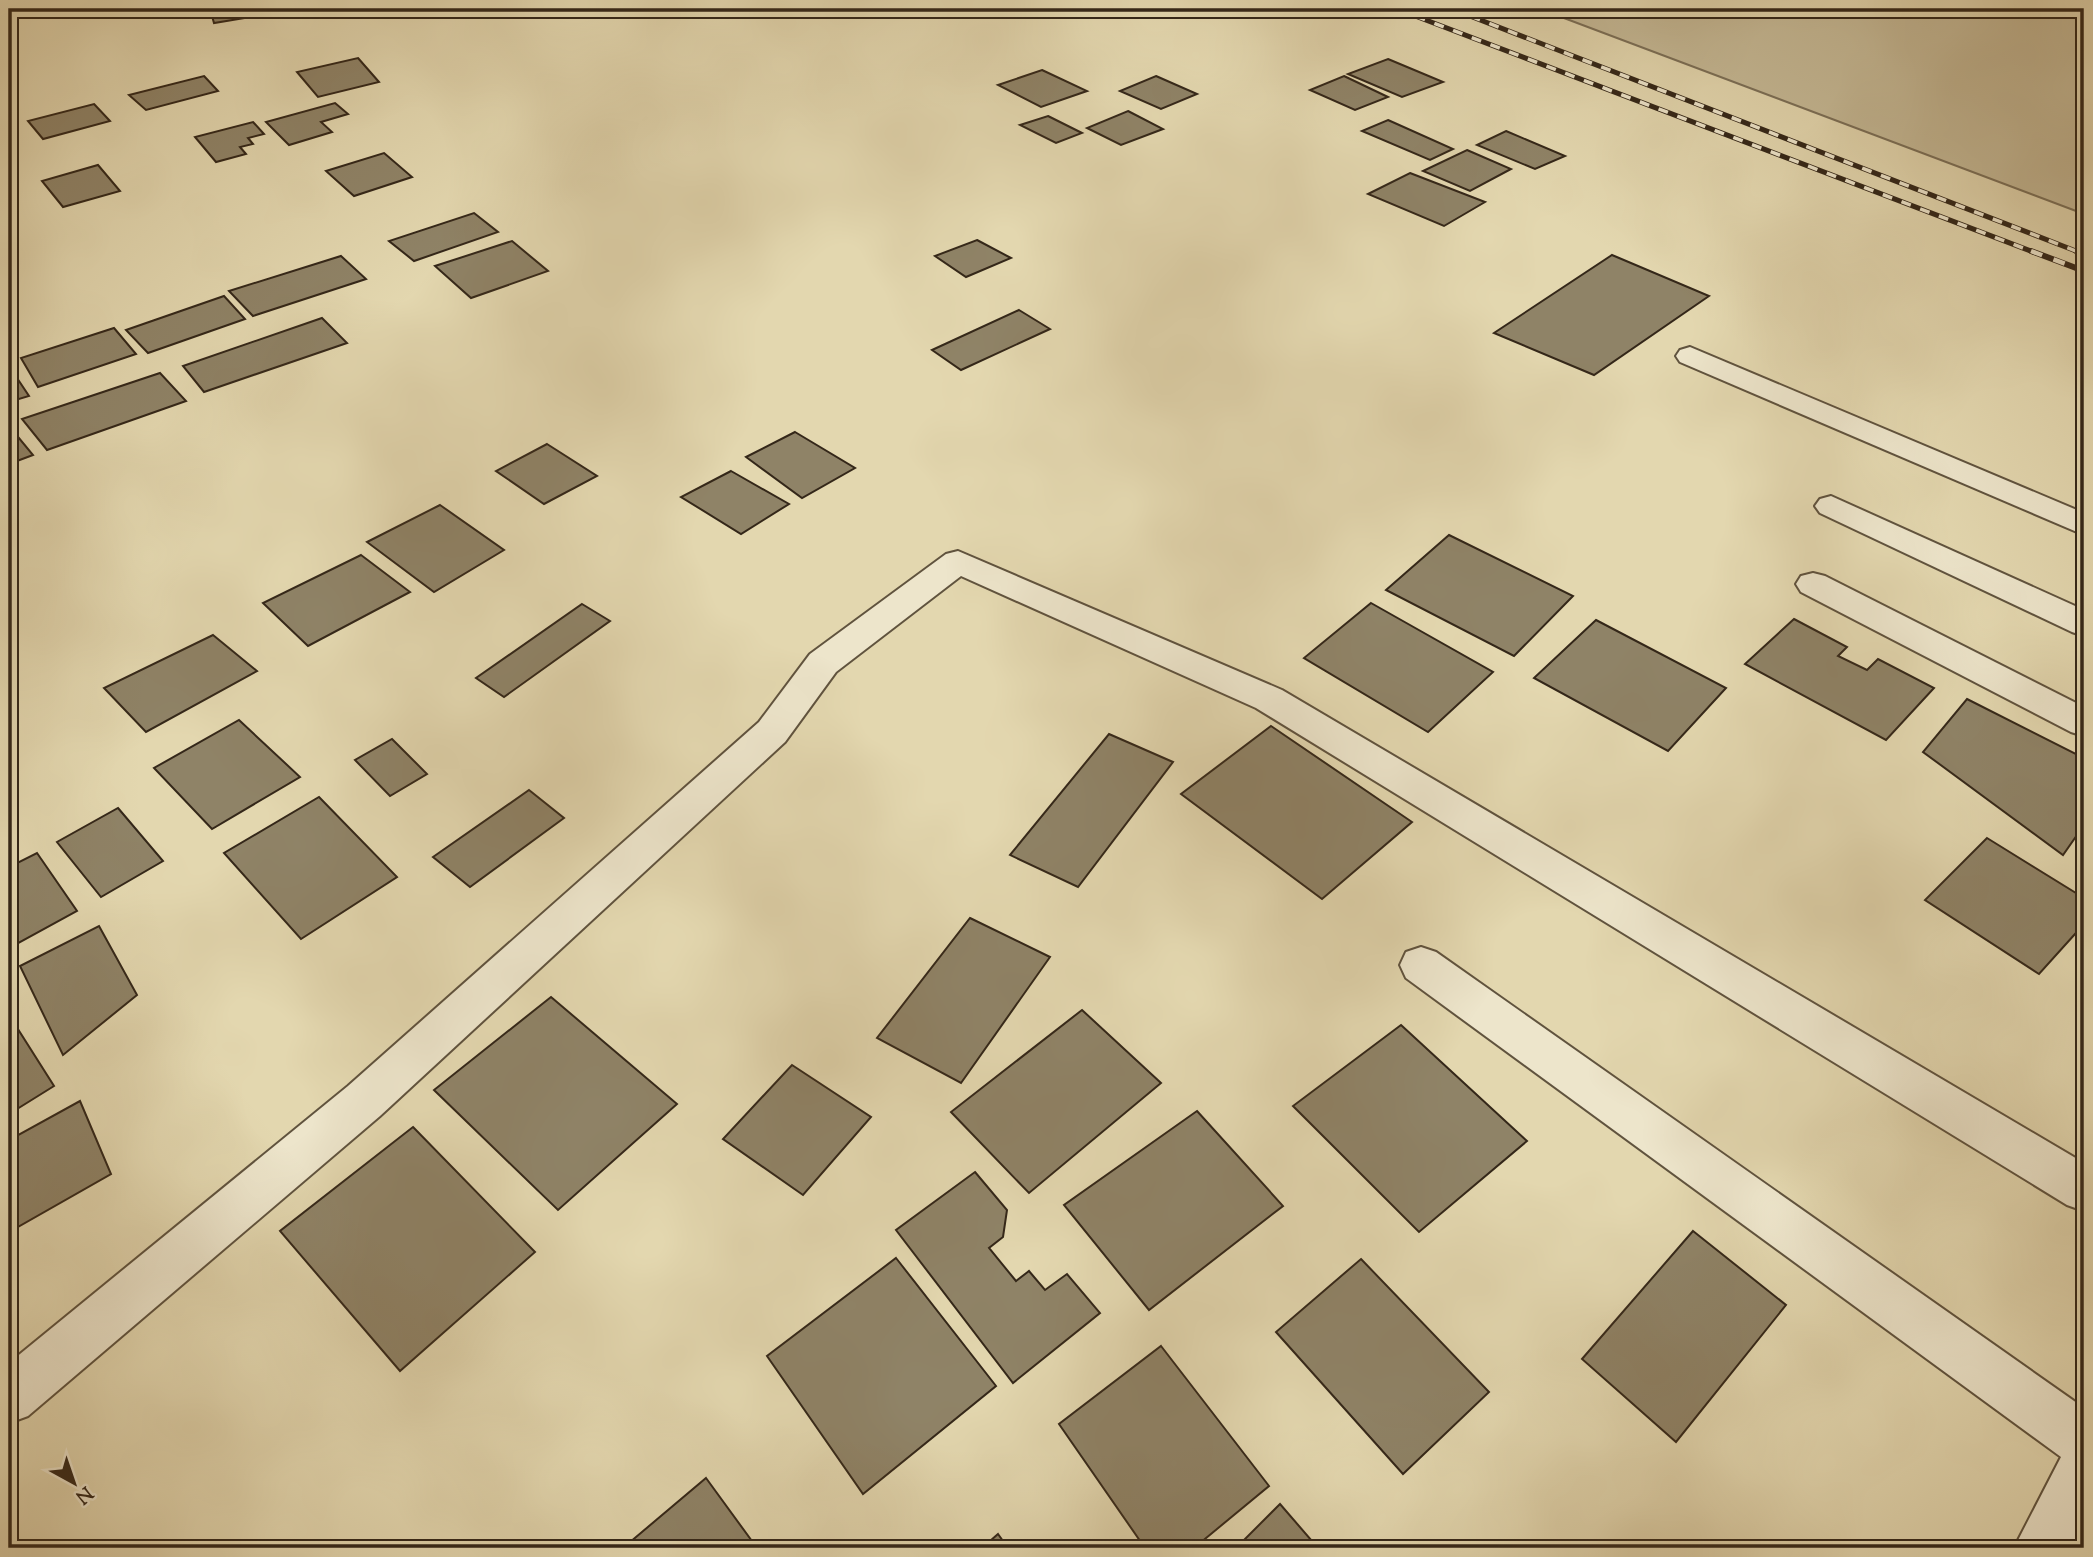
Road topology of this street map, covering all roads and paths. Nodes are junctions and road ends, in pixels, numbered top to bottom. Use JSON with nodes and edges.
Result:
{"nodes":[{"id":1,"x":1690,"y":356,"type":"dead end"},
{"id":2,"x":1831,"y":506,"type":"dead end"},
{"id":3,"x":2084,"y":525,"type":"edge"},
{"id":4,"x":1813,"y":584,"type":"dead end"},
{"id":5,"x":2084,"y":624,"type":"edge"},
{"id":6,"x":2084,"y":723,"type":"edge"},
{"id":7,"x":1421,"y":965,"type":"dead end"},
{"id":8,"x":2084,"y":1189,"type":"edge"},
{"id":9,"x":9,"y":1398,"type":"edge"},
{"id":10,"x":2084,"y":1440,"type":"edge"},
{"id":11,"x":2084,"y":1469,"type":"edge"},
{"id":12,"x":2042,"y":1548,"type":"edge"}],
"edges":[{"from":1,"to":3,"type":"street"},
{"from":2,"to":5,"type":"street"},
{"from":4,"to":6,"type":"street"},
{"from":7,"to":10,"type":"street"},
{"from":8,"to":9,"type":"street"},
{"from":11,"to":12,"type":"street"}]}
